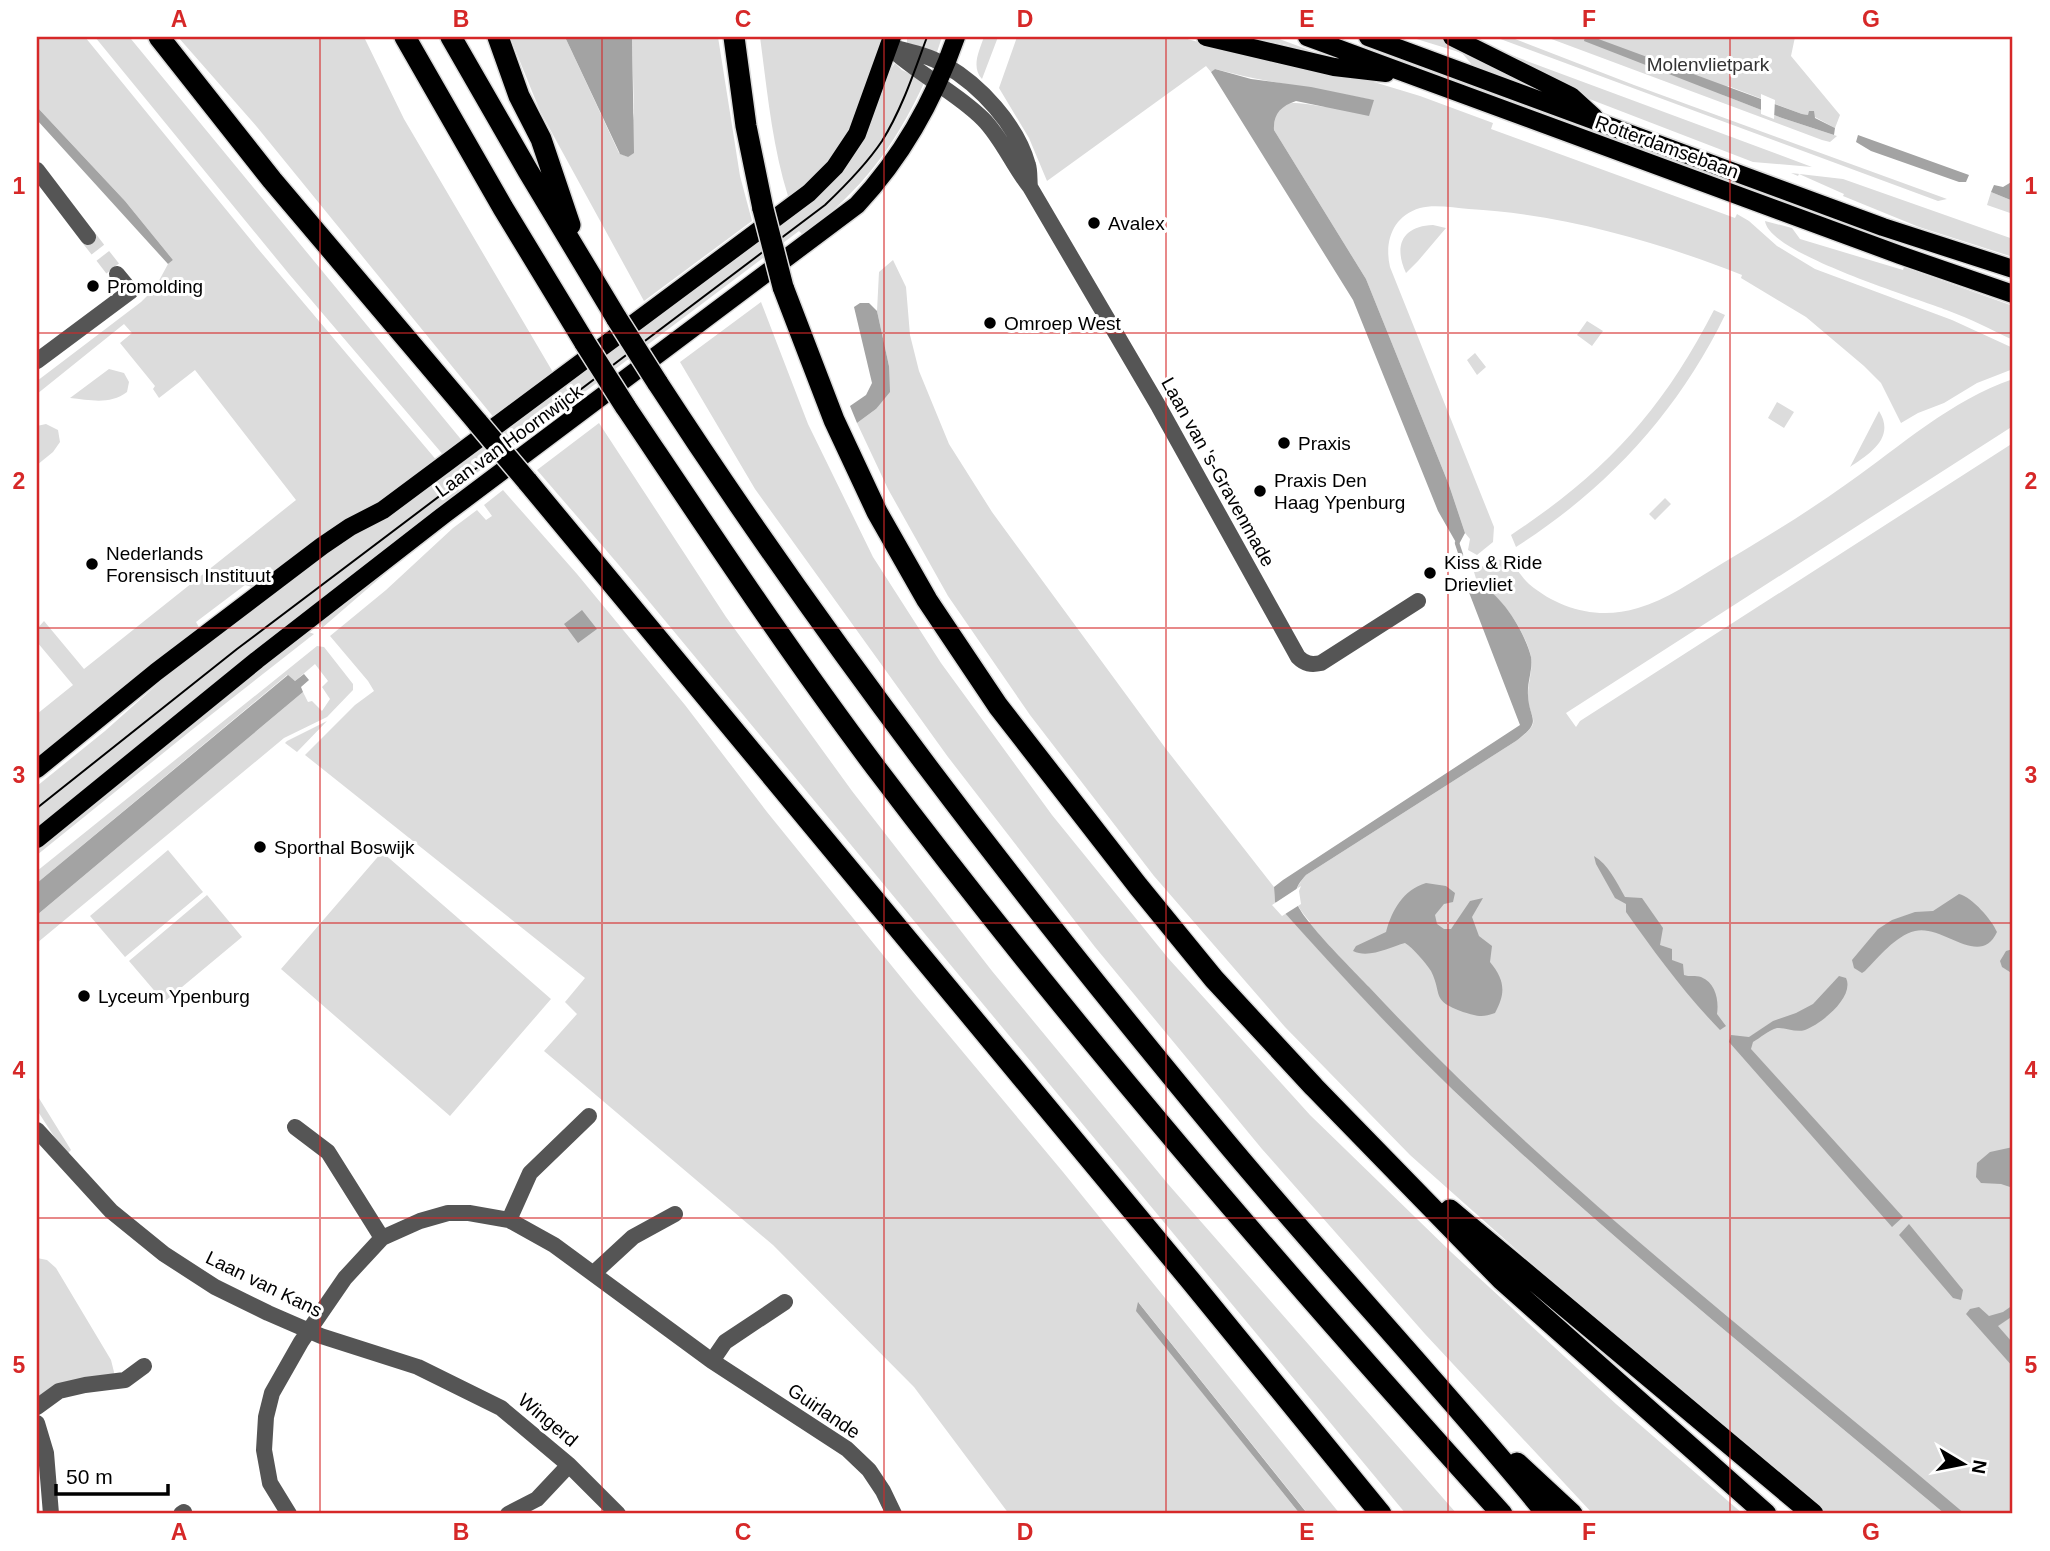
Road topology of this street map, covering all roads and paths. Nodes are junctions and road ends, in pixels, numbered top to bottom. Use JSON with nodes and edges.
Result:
{"nodes":[{"id":1,"x":159,"y":37,"type":"edge"},
{"id":2,"x":405,"y":37,"type":"edge"},
{"id":3,"x":451,"y":37,"type":"edge"},
{"id":4,"x":498,"y":37,"type":"edge"},
{"id":5,"x":734,"y":37,"type":"edge"},
{"id":6,"x":956,"y":37,"type":"edge"},
{"id":7,"x":1206,"y":37,"type":"edge"},
{"id":8,"x":1307,"y":37,"type":"edge"},
{"id":9,"x":1368,"y":37,"type":"edge"},
{"id":10,"x":1452,"y":37,"type":"edge"},
{"id":11,"x":890,"y":42,"type":"edge"},
{"id":12,"x":946,"y":66,"type":"junction"},
{"id":13,"x":1417,"y":78,"type":"junction"},
{"id":14,"x":938,"y":84,"type":"junction"},
{"id":15,"x":1600,"y":123,"type":"junction"},
{"id":16,"x":37,"y":170,"type":"edge"},
{"id":17,"x":1030,"y":187,"type":"junction"},
{"id":18,"x":89,"y":237,"type":"tunnel mouth"},
{"id":19,"x":582,"y":263,"type":"junction"},
{"id":20,"x":2013,"y":269,"type":"edge"},
{"id":21,"x":117,"y":274,"type":"tunnel mouth"},
{"id":22,"x":2013,"y":294,"type":"edge"},
{"id":23,"x":37,"y":361,"type":"edge"},
{"id":24,"x":1418,"y":601,"type":"dead end"},
{"id":25,"x":37,"y":769,"type":"edge"},
{"id":26,"x":37,"y":839,"type":"edge"},
{"id":27,"x":589,"y":1116,"type":"dead end"},
{"id":28,"x":37,"y":1120,"type":"edge"},
{"id":29,"x":295,"y":1127,"type":"dead end"},
{"id":30,"x":41,"y":1134,"type":"edge"},
{"id":31,"x":1367,"y":1141,"type":"junction"},
{"id":32,"x":675,"y":1214,"type":"dead end"},
{"id":33,"x":509,"y":1220,"type":"junction"},
{"id":34,"x":382,"y":1238,"type":"junction"},
{"id":35,"x":594,"y":1273,"type":"junction"},
{"id":36,"x":785,"y":1302,"type":"dead end"},
{"id":37,"x":309,"y":1331,"type":"junction"},
{"id":38,"x":712,"y":1361,"type":"junction"},
{"id":39,"x":144,"y":1366,"type":"dead end"},
{"id":40,"x":37,"y":1407,"type":"edge"},
{"id":41,"x":500,"y":1408,"type":"joint"},
{"id":42,"x":37,"y":1423,"type":"edge"},
{"id":43,"x":1476,"y":1427,"type":"junction"},
{"id":44,"x":569,"y":1465,"type":"junction"},
{"id":45,"x":51,"y":1514,"type":"edge"},
{"id":46,"x":289,"y":1514,"type":"edge"},
{"id":47,"x":508,"y":1514,"type":"edge"},
{"id":48,"x":618,"y":1514,"type":"edge"},
{"id":49,"x":894,"y":1514,"type":"edge"},
{"id":50,"x":1381,"y":1514,"type":"edge"},
{"id":51,"x":1502,"y":1514,"type":"edge"},
{"id":52,"x":1547,"y":1514,"type":"edge"},
{"id":53,"x":1572,"y":1514,"type":"edge"},
{"id":54,"x":1766,"y":1514,"type":"edge"},
{"id":55,"x":1813,"y":1514,"type":"edge"}],
"edges":[{"from":1,"to":50,"type":"highway","bridge":true},
{"from":2,"to":51,"type":"highway","bridge":true},
{"from":3,"to":19,"type":"highway"},
{"from":4,"to":19,"type":"highway"},
{"from":5,"to":31,"type":"highway","bridge":true},
{"from":6,"to":12,"type":"main road","name":"Laan van Hoornwijck"},
{"from":7,"to":13,"type":"main road"},
{"from":8,"to":13,"type":"main road","name":"Rotterdamsebaan"},
{"from":9,"to":15,"type":"main road","name":"Rotterdamsebaan"},
{"from":10,"to":15,"type":"main road"},
{"from":11,"to":12,"type":"street","name":"Laan van 's-Gravenmade"},
{"from":11,"to":14,"type":"street","name":"Laan van 's-Gravenmade"},
{"from":11,"to":25,"type":"main road","name":"Laan van Hoornwijck"},
{"from":12,"to":14,"type":"main road","name":"Laan van Hoornwijck"},
{"from":12,"to":17,"type":"street","name":"Laan van 's-Gravenmade"},
{"from":13,"to":22,"type":"main road","name":"Rotterdamsebaan"},
{"from":14,"to":17,"type":"street","name":"Laan van 's-Gravenmade"},
{"from":14,"to":26,"type":"main road","name":"Laan van Hoornwijck"},
{"from":15,"to":20,"type":"main road","name":"Rotterdamsebaan"},
{"from":16,"to":18,"type":"street"},
{"from":17,"to":24,"type":"street","name":"Laan van 's-Gravenmade"},
{"from":19,"to":43,"type":"highway","bridge":true},
{"from":21,"to":23,"type":"street"},
{"from":27,"to":33,"type":"street"},
{"from":28,"to":30,"type":"street","name":"Laan van Kans"},
{"from":29,"to":34,"type":"street"},
{"from":30,"to":37,"type":"street","name":"Laan van Kans"},
{"from":31,"to":54,"type":"highway"},
{"from":31,"to":55,"type":"highway"},
{"from":32,"to":35,"type":"street"},
{"from":33,"to":34,"type":"street","name":"Guirlande"},
{"from":33,"to":35,"type":"street","name":"Guirlande"},
{"from":34,"to":37,"type":"street","name":"Guirlande"},
{"from":35,"to":38,"type":"street","name":"Guirlande"},
{"from":36,"to":38,"type":"street"},
{"from":37,"to":41,"type":"street","name":"Laan van Kans"},
{"from":37,"to":46,"type":"street","name":"Guirlande"},
{"from":38,"to":49,"type":"street","name":"Guirlande"},
{"from":39,"to":40,"type":"street"},
{"from":41,"to":44,"type":"street","name":"Wingerd"},
{"from":42,"to":45,"type":"street"},
{"from":43,"to":52,"type":"highway"},
{"from":43,"to":53,"type":"highway"},
{"from":44,"to":47,"type":"street","name":"Wingerd"},
{"from":44,"to":48,"type":"street","name":"Wingerd"}]}
